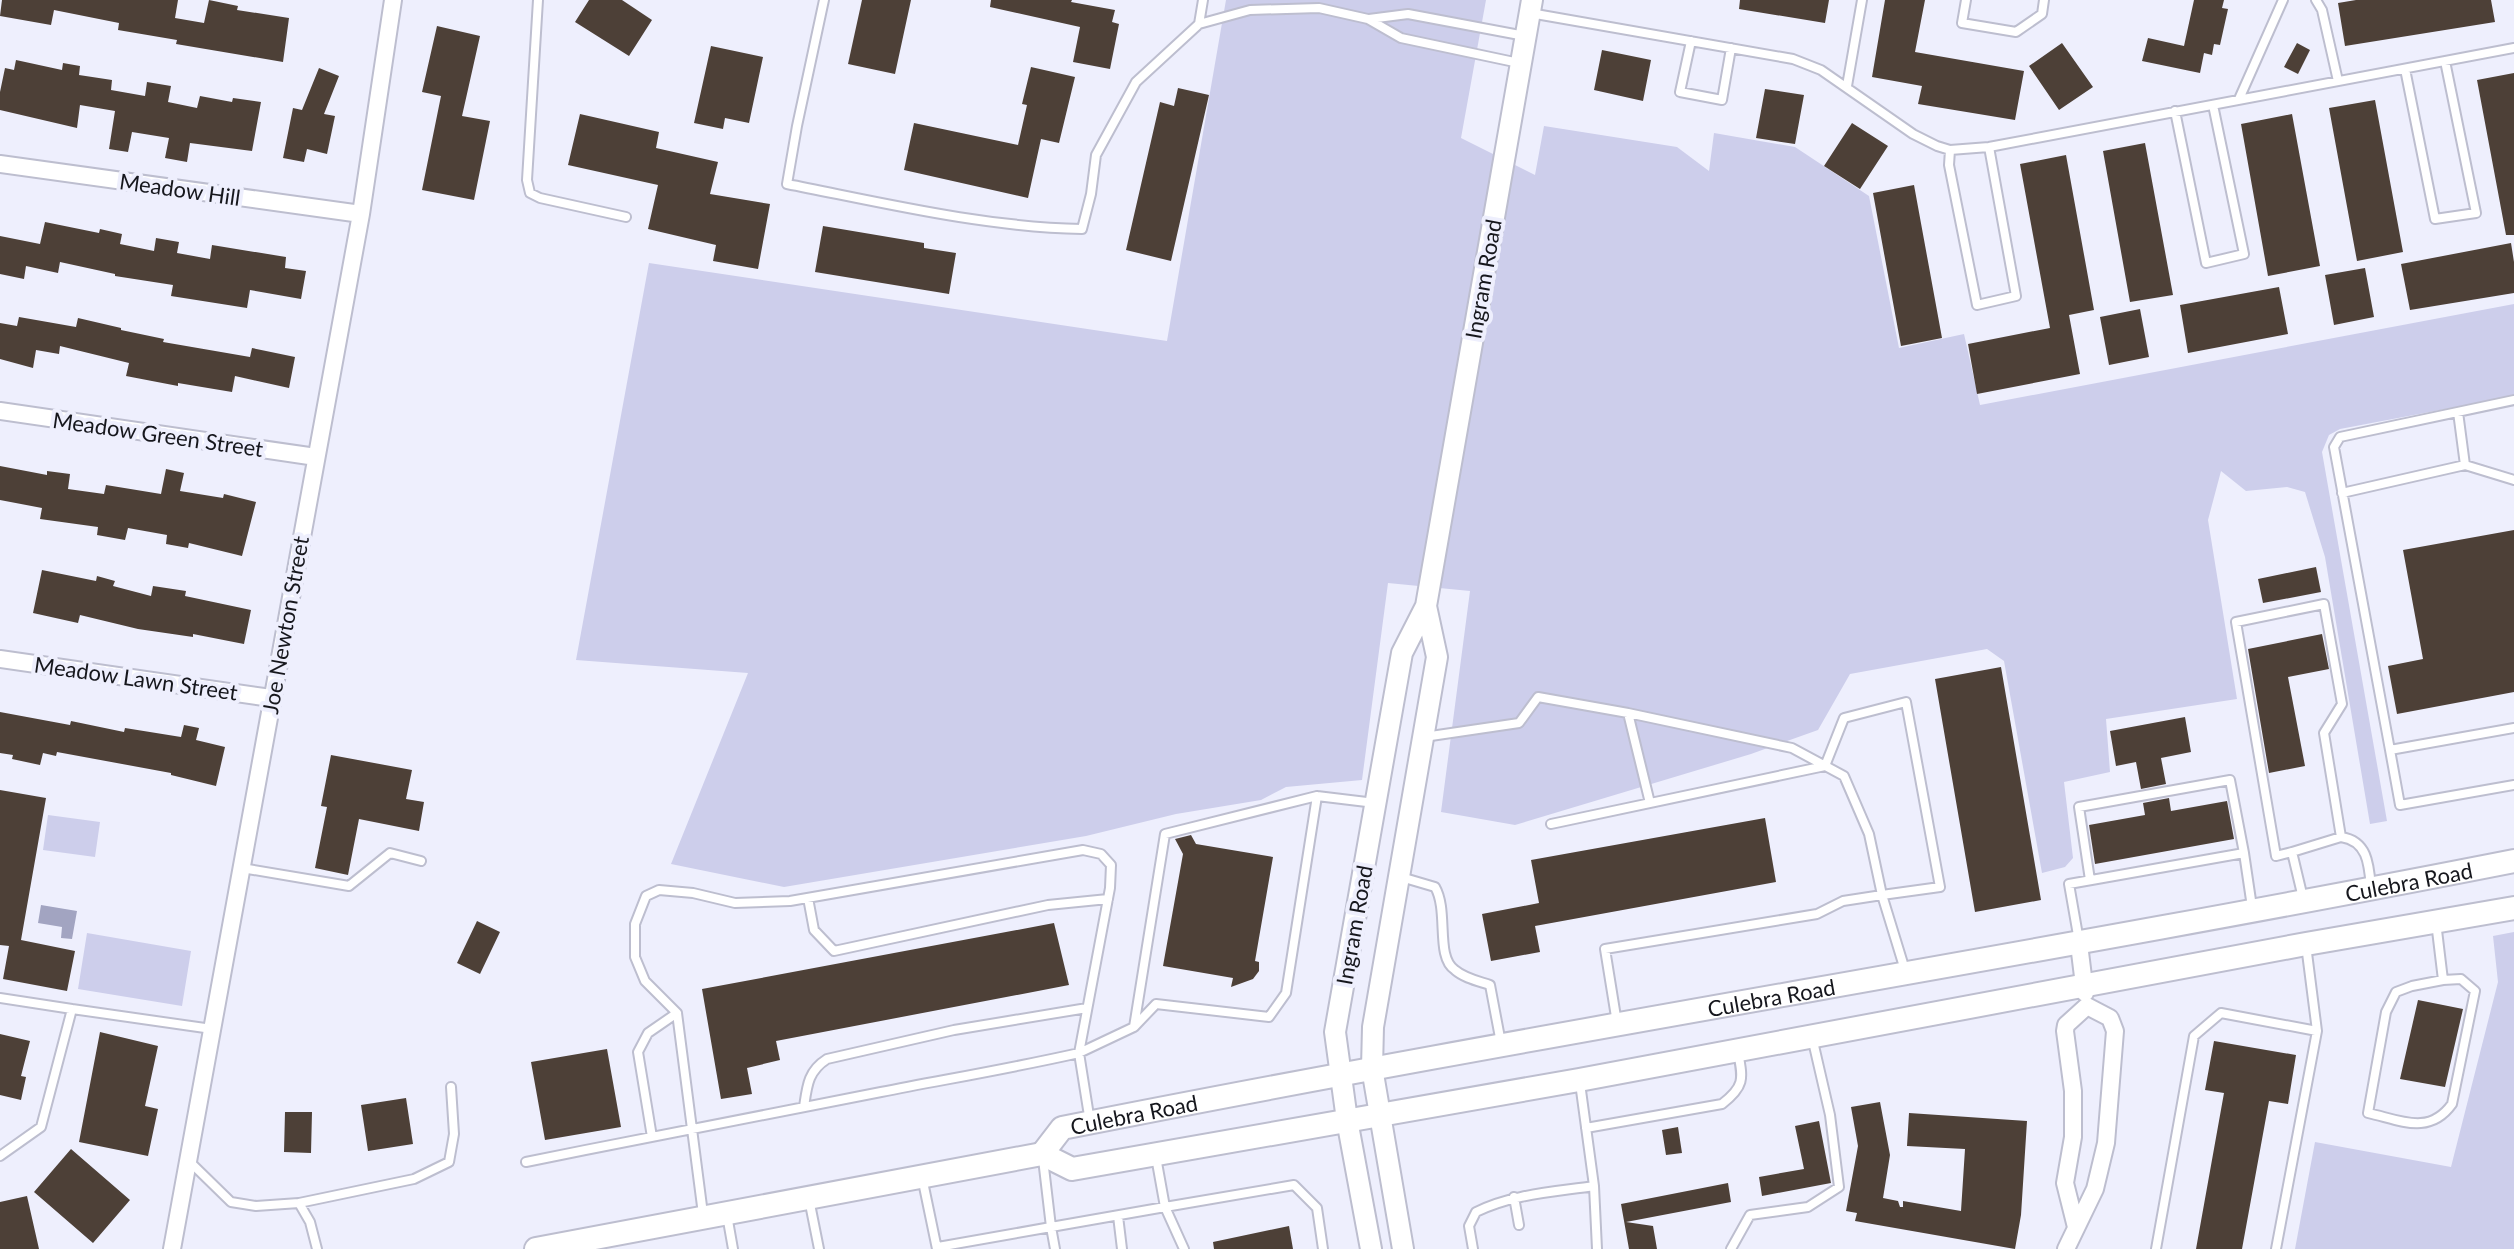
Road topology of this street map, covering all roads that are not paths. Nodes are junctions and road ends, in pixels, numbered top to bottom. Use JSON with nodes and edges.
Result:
{"nodes":[{"id":1,"x":393,"y":0,"type":"edge"},
{"id":2,"x":538,"y":0,"type":"edge"},
{"id":3,"x":824,"y":0,"type":"edge"},
{"id":4,"x":1203,"y":0,"type":"edge"},
{"id":5,"x":1862,"y":0,"type":"edge"},
{"id":6,"x":1966,"y":0,"type":"edge"},
{"id":7,"x":2044,"y":0,"type":"edge"},
{"id":8,"x":2283,"y":0,"type":"edge"},
{"id":9,"x":2316,"y":0,"type":"edge"},
{"id":10,"x":1531,"y":6,"type":"edge"},
{"id":11,"x":1368,"y":19,"type":"junction"},
{"id":12,"x":1199,"y":24,"type":"junction"},
{"id":13,"x":1525,"y":36,"type":"junction"},
{"id":14,"x":1691,"y":41,"type":"junction"},
{"id":15,"x":1731,"y":48,"type":"junction"},
{"id":16,"x":2514,"y":48,"type":"edge"},
{"id":17,"x":2445,"y":61,"type":"junction"},
{"id":18,"x":1520,"y":63,"type":"junction"},
{"id":19,"x":2405,"y":69,"type":"junction"},
{"id":20,"x":2338,"y":81,"type":"junction"},
{"id":21,"x":1847,"y":86,"type":"junction"},
{"id":22,"x":2239,"y":99,"type":"junction"},
{"id":23,"x":2213,"y":105,"type":"junction"},
{"id":24,"x":2175,"y":111,"type":"junction"},
{"id":25,"x":1989,"y":147,"type":"junction"},
{"id":26,"x":1950,"y":150,"type":"junction"},
{"id":27,"x":0,"y":164,"type":"edge"},
{"id":28,"x":361,"y":214,"type":"junction"},
{"id":29,"x":626,"y":217,"type":"dead end"},
{"id":30,"x":2514,"y":400,"type":"edge"},
{"id":31,"x":0,"y":411,"type":"edge"},
{"id":32,"x":2458,"y":412,"type":"junction"},
{"id":33,"x":316,"y":457,"type":"junction"},
{"id":34,"x":2465,"y":465,"type":"junction"},
{"id":35,"x":2514,"y":480,"type":"edge"},
{"id":36,"x":2342,"y":493,"type":"junction"},
{"id":37,"x":1426,"y":606,"type":"junction"},
{"id":38,"x":0,"y":659,"type":"edge"},
{"id":39,"x":271,"y":698,"type":"junction"},
{"id":40,"x":1628,"y":713,"type":"junction"},
{"id":41,"x":2514,"y":728,"type":"edge"},
{"id":42,"x":1423,"y":737,"type":"junction"},
{"id":43,"x":2390,"y":750,"type":"junction"},
{"id":44,"x":1825,"y":766,"type":"junction"},
{"id":45,"x":2514,"y":785,"type":"edge"},
{"id":46,"x":1317,"y":796,"type":"junction"},
{"id":47,"x":1376,"y":803,"type":"junction"},
{"id":48,"x":1650,"y":803,"type":"junction"},
{"id":49,"x":1551,"y":824,"type":"dead end"},
{"id":50,"x":2341,"y":837,"type":"junction"},
{"id":51,"x":2292,"y":852,"type":"junction"},
{"id":52,"x":2244,"y":853,"type":"junction"},
{"id":53,"x":421,"y":861,"type":"dead end"},
{"id":54,"x":2514,"y":861,"type":"edge"},
{"id":55,"x":242,"y":868,"type":"junction"},
{"id":56,"x":1399,"y":877,"type":"junction"},
{"id":57,"x":2090,"y":880,"type":"junction"},
{"id":58,"x":2371,"y":889,"type":"junction"},
{"id":59,"x":1882,"y":895,"type":"junction"},
{"id":60,"x":808,"y":898,"type":"junction"},
{"id":61,"x":1108,"y":899,"type":"junction"},
{"id":62,"x":2304,"y":903,"type":"junction"},
{"id":63,"x":2514,"y":908,"type":"edge"},
{"id":64,"x":2253,"y":912,"type":"junction"},
{"id":65,"x":2436,"y":921,"type":"junction"},
{"id":66,"x":2079,"y":944,"type":"junction"},
{"id":67,"x":2306,"y":944,"type":"junction"},
{"id":68,"x":1907,"y":975,"type":"junction"},
{"id":69,"x":2443,"y":980,"type":"junction"},
{"id":70,"x":2086,"y":996,"type":"junction"},
{"id":71,"x":0,"y":998,"type":"edge"},
{"id":72,"x":1087,"y":1008,"type":"junction"},
{"id":73,"x":72,"y":1009,"type":"junction"},
{"id":74,"x":677,"y":1013,"type":"junction"},
{"id":75,"x":1618,"y":1026,"type":"junction"},
{"id":76,"x":1134,"y":1027,"type":"junction"},
{"id":77,"x":212,"y":1029,"type":"junction"},
{"id":78,"x":2317,"y":1031,"type":"junction"},
{"id":79,"x":1812,"y":1036,"type":"junction"},
{"id":80,"x":1502,"y":1044,"type":"junction"},
{"id":81,"x":1738,"y":1050,"type":"junction"},
{"id":82,"x":1079,"y":1053,"type":"junction"},
{"id":83,"x":1372,"y":1068,"type":"junction"},
{"id":84,"x":1339,"y":1075,"type":"junction"},
{"id":85,"x":1579,"y":1080,"type":"junction"},
{"id":86,"x":451,"y":1087,"type":"dead end"},
{"id":87,"x":804,"y":1107,"type":"junction"},
{"id":88,"x":1380,"y":1114,"type":"junction"},
{"id":89,"x":1347,"y":1120,"type":"junction"},
{"id":90,"x":1090,"y":1122,"type":"junction"},
{"id":91,"x":692,"y":1128,"type":"junction"},
{"id":92,"x":1586,"y":1128,"type":"junction"},
{"id":93,"x":652,"y":1137,"type":"junction"},
{"id":94,"x":1042,"y":1154,"type":"junction"},
{"id":95,"x":1156,"y":1155,"type":"junction"},
{"id":96,"x":0,"y":1156,"type":"edge"},
{"id":97,"x":188,"y":1161,"type":"junction"},
{"id":98,"x":526,"y":1162,"type":"dead end"},
{"id":99,"x":922,"y":1176,"type":"junction"},
{"id":100,"x":1594,"y":1186,"type":"junction"},
{"id":101,"x":809,"y":1197,"type":"junction"},
{"id":102,"x":1514,"y":1197,"type":"junction"},
{"id":103,"x":299,"y":1203,"type":"junction"},
{"id":104,"x":1165,"y":1207,"type":"junction"},
{"id":105,"x":727,"y":1214,"type":"junction"},
{"id":106,"x":1118,"y":1216,"type":"junction"},
{"id":107,"x":703,"y":1219,"type":"junction"},
{"id":108,"x":1519,"y":1225,"type":"dead end"},
{"id":109,"x":1051,"y":1227,"type":"junction"},
{"id":110,"x":2076,"y":1227,"type":"junction"},
{"id":111,"x":938,"y":1248,"type":"edge"},
{"id":112,"x":172,"y":1249,"type":"edge"},
{"id":113,"x":317,"y":1249,"type":"edge"},
{"id":114,"x":536,"y":1249,"type":"edge"},
{"id":115,"x":733,"y":1249,"type":"edge"},
{"id":116,"x":819,"y":1249,"type":"edge"},
{"id":117,"x":1055,"y":1249,"type":"edge"},
{"id":118,"x":1122,"y":1249,"type":"edge"},
{"id":119,"x":1184,"y":1249,"type":"edge"},
{"id":120,"x":1323,"y":1249,"type":"edge"},
{"id":121,"x":1371,"y":1249,"type":"edge"},
{"id":122,"x":1403,"y":1249,"type":"edge"},
{"id":123,"x":1473,"y":1249,"type":"edge"},
{"id":124,"x":1597,"y":1249,"type":"edge"},
{"id":125,"x":1731,"y":1249,"type":"edge"},
{"id":126,"x":2066,"y":1249,"type":"edge"},
{"id":127,"x":2156,"y":1249,"type":"edge"},
{"id":128,"x":2276,"y":1249,"type":"edge"}],
"edges":[{"from":1,"to":28,"type":"street","name":"Joe Newton Street"},
{"from":2,"to":29,"type":"lane"},
{"from":3,"to":12,"type":"lane"},
{"from":4,"to":12,"type":"lane"},
{"from":5,"to":21,"type":"lane"},
{"from":6,"to":7,"type":"lane"},
{"from":8,"to":22,"type":"lane"},
{"from":9,"to":20,"type":"lane"},
{"from":10,"to":13,"type":"street","name":"Ingram Road"},
{"from":10,"to":14,"type":"lane"},
{"from":11,"to":12,"type":"lane"},
{"from":11,"to":13,"type":"lane"},
{"from":11,"to":18,"type":"lane"},
{"from":13,"to":18,"type":"street","name":"Ingram Road"},
{"from":14,"to":15,"type":"lane"},
{"from":14,"to":15,"type":"lane"},
{"from":15,"to":21,"type":"lane"},
{"from":16,"to":17,"type":"lane"},
{"from":17,"to":19,"type":"lane"},
{"from":17,"to":19,"type":"lane"},
{"from":18,"to":37,"type":"street","name":"Ingram Road"},
{"from":19,"to":20,"type":"lane"},
{"from":20,"to":22,"type":"lane"},
{"from":21,"to":26,"type":"lane"},
{"from":22,"to":23,"type":"lane"},
{"from":23,"to":24,"type":"lane"},
{"from":23,"to":24,"type":"lane"},
{"from":24,"to":25,"type":"lane"},
{"from":25,"to":26,"type":"lane"},
{"from":25,"to":26,"type":"lane"},
{"from":27,"to":28,"type":"street","name":"Meadow Hill"},
{"from":28,"to":33,"type":"street","name":"Joe Newton Street"},
{"from":30,"to":32,"type":"lane"},
{"from":31,"to":33,"type":"street","name":"Meadow Green Street"},
{"from":32,"to":34,"type":"lane"},
{"from":32,"to":36,"type":"lane"},
{"from":33,"to":39,"type":"street","name":"Joe Newton Street"},
{"from":34,"to":35,"type":"lane"},
{"from":34,"to":36,"type":"lane"},
{"from":36,"to":43,"type":"lane"},
{"from":37,"to":42,"type":"street","name":"Ingram Road"},
{"from":37,"to":47,"type":"street","name":"Ingram Road"},
{"from":38,"to":39,"type":"street","name":"Meadow Lawn Street"},
{"from":39,"to":55,"type":"street","name":"Joe Newton Street"},
{"from":40,"to":42,"type":"lane"},
{"from":40,"to":44,"type":"lane"},
{"from":40,"to":48,"type":"lane"},
{"from":41,"to":43,"type":"lane"},
{"from":42,"to":56,"type":"street","name":"Ingram Road"},
{"from":43,"to":45,"type":"lane"},
{"from":44,"to":48,"type":"lane"},
{"from":44,"to":59,"type":"lane"},
{"from":44,"to":59,"type":"lane"},
{"from":46,"to":47,"type":"lane"},
{"from":46,"to":76,"type":"lane"},
{"from":46,"to":76,"type":"lane"},
{"from":47,"to":84,"type":"street","name":"Ingram Road"},
{"from":48,"to":49,"type":"lane"},
{"from":50,"to":51,"type":"lane"},
{"from":50,"to":51,"type":"lane"},
{"from":50,"to":58,"type":"lane"},
{"from":51,"to":62,"type":"lane"},
{"from":52,"to":57,"type":"lane"},
{"from":52,"to":57,"type":"lane"},
{"from":52,"to":64,"type":"lane"},
{"from":53,"to":55,"type":"lane"},
{"from":54,"to":58,"type":"main road","name":"Culebra Road"},
{"from":55,"to":77,"type":"street","name":"Joe Newton Street"},
{"from":56,"to":80,"type":"lane"},
{"from":56,"to":83,"type":"street","name":"Ingram Road"},
{"from":57,"to":66,"type":"lane"},
{"from":58,"to":62,"type":"main road","name":"Culebra Road"},
{"from":59,"to":68,"type":"lane"},
{"from":59,"to":75,"type":"lane"},
{"from":60,"to":61,"type":"lane"},
{"from":60,"to":61,"type":"lane"},
{"from":60,"to":74,"type":"lane"},
{"from":61,"to":72,"type":"lane"},
{"from":62,"to":64,"type":"main road","name":"Culebra Road"},
{"from":63,"to":65,"type":"main road","name":"Culebra Road"},
{"from":64,"to":66,"type":"main road","name":"Culebra Road"},
{"from":65,"to":67,"type":"main road","name":"Culebra Road"},
{"from":65,"to":69,"type":"lane"},
{"from":66,"to":68,"type":"main road","name":"Culebra Road"},
{"from":66,"to":70,"type":"street"},
{"from":67,"to":70,"type":"main road","name":"Culebra Road"},
{"from":67,"to":78,"type":"lane"},
{"from":68,"to":75,"type":"main road","name":"Culebra Road"},
{"from":69,"to":69,"type":"lane"},
{"from":70,"to":79,"type":"main road","name":"Culebra Road"},
{"from":70,"to":110,"type":"street"},
{"from":70,"to":110,"type":"street"},
{"from":71,"to":73,"type":"lane"},
{"from":72,"to":82,"type":"lane"},
{"from":72,"to":87,"type":"lane"},
{"from":73,"to":77,"type":"lane"},
{"from":73,"to":96,"type":"lane"},
{"from":74,"to":91,"type":"lane"},
{"from":74,"to":93,"type":"lane"},
{"from":75,"to":80,"type":"main road","name":"Culebra Road"},
{"from":76,"to":82,"type":"lane"},
{"from":77,"to":97,"type":"street","name":"Joe Newton Street"},
{"from":78,"to":127,"type":"lane"},
{"from":78,"to":128,"type":"lane"},
{"from":79,"to":81,"type":"main road","name":"Culebra Road"},
{"from":79,"to":125,"type":"lane"},
{"from":80,"to":83,"type":"main road","name":"Culebra Road"},
{"from":81,"to":85,"type":"main road","name":"Culebra Road"},
{"from":81,"to":92,"type":"lane"},
{"from":82,"to":87,"type":"lane"},
{"from":82,"to":90,"type":"lane"},
{"from":83,"to":84,"type":"main road","name":"Culebra Road"},
{"from":83,"to":88,"type":"street","name":"Ingram Road"},
{"from":84,"to":89,"type":"street","name":"Ingram Road"},
{"from":84,"to":90,"type":"main road","name":"Culebra Road"},
{"from":85,"to":88,"type":"main road","name":"Culebra Road"},
{"from":85,"to":92,"type":"lane"},
{"from":86,"to":103,"type":"lane"},
{"from":87,"to":91,"type":"lane"},
{"from":88,"to":89,"type":"main road","name":"Culebra Road"},
{"from":88,"to":122,"type":"street","name":"Ingram Road"},
{"from":89,"to":95,"type":"main road","name":"Culebra Road"},
{"from":89,"to":121,"type":"street","name":"Ingram Road"},
{"from":90,"to":94,"type":"main road","name":"Culebra Road"},
{"from":91,"to":93,"type":"lane"},
{"from":91,"to":107,"type":"lane"},
{"from":92,"to":100,"type":"lane"},
{"from":93,"to":98,"type":"lane"},
{"from":94,"to":95,"type":"main road","name":"Culebra Road"},
{"from":94,"to":99,"type":"main road"},
{"from":94,"to":109,"type":"lane"},
{"from":95,"to":104,"type":"lane"},
{"from":97,"to":103,"type":"lane"},
{"from":97,"to":112,"type":"street","name":"Joe Newton Street"},
{"from":99,"to":101,"type":"main road"},
{"from":99,"to":111,"type":"lane"},
{"from":100,"to":102,"type":"lane"},
{"from":100,"to":124,"type":"lane"},
{"from":101,"to":105,"type":"main road"},
{"from":101,"to":116,"type":"lane"},
{"from":102,"to":108,"type":"lane"},
{"from":102,"to":123,"type":"lane"},
{"from":103,"to":113,"type":"lane"},
{"from":104,"to":106,"type":"lane"},
{"from":104,"to":119,"type":"lane"},
{"from":104,"to":120,"type":"lane"},
{"from":105,"to":107,"type":"main road"},
{"from":105,"to":115,"type":"lane"},
{"from":106,"to":109,"type":"lane"},
{"from":106,"to":118,"type":"lane"},
{"from":107,"to":114,"type":"main road"},
{"from":109,"to":111,"type":"lane"},
{"from":109,"to":117,"type":"lane"},
{"from":110,"to":126,"type":"street"}]}
